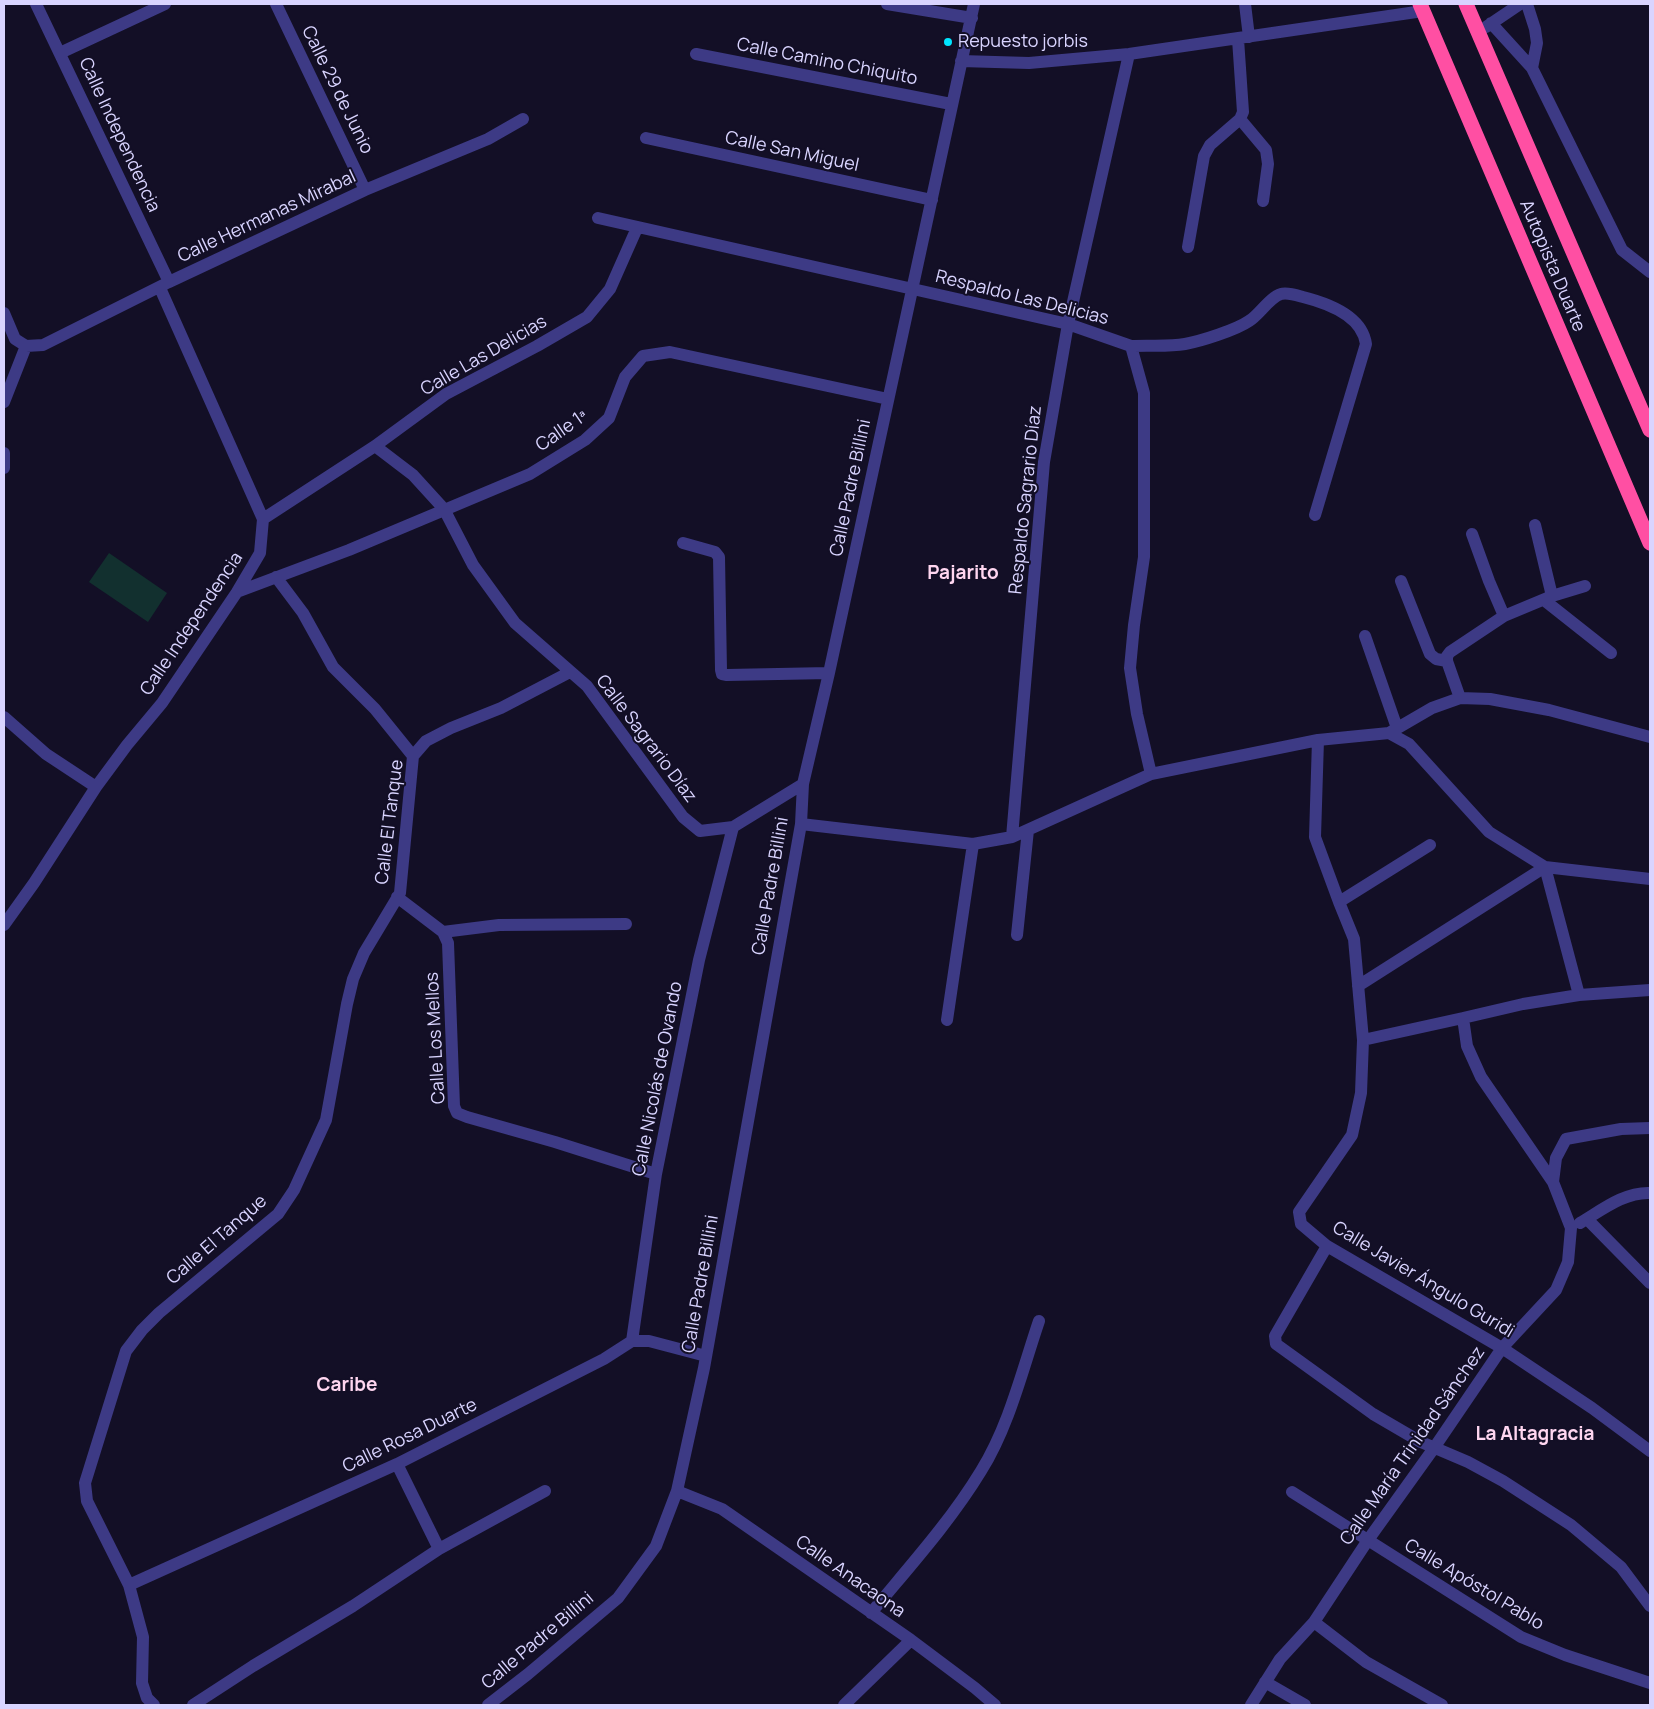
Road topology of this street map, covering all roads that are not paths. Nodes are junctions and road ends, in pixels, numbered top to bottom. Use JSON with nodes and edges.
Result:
{"nodes":[{"id":1,"x":36,"y":4,"type":"edge"},
{"id":2,"x":276,"y":4,"type":"edge"},
{"id":3,"x":887,"y":4,"type":"edge"},
{"id":4,"x":974,"y":4,"type":"edge"},
{"id":5,"x":1245,"y":4,"type":"edge"},
{"id":6,"x":1466,"y":4,"type":"edge"},
{"id":7,"x":1520,"y":4,"type":"edge"},
{"id":8,"x":1527,"y":4,"type":"edge"},
{"id":9,"x":157,"y":5,"type":"edge"},
{"id":10,"x":1422,"y":7,"type":"edge"},
{"id":11,"x":972,"y":18,"type":"junction"},
{"id":12,"x":1491,"y":23,"type":"junction"},
{"id":13,"x":1478,"y":32,"type":"junction"},
{"id":14,"x":1243,"y":38,"type":"junction"},
{"id":15,"x":60,"y":53,"type":"junction"},
{"id":16,"x":696,"y":54,"type":"dead end"},
{"id":17,"x":1129,"y":54,"type":"junction"},
{"id":18,"x":961,"y":61,"type":"junction"},
{"id":19,"x":1532,"y":68,"type":"junction"},
{"id":20,"x":951,"y":104,"type":"junction"},
{"id":21,"x":524,"y":119,"type":"dead end"},
{"id":22,"x":1240,"y":119,"type":"junction"},
{"id":23,"x":646,"y":138,"type":"dead end"},
{"id":24,"x":365,"y":190,"type":"junction"},
{"id":25,"x":932,"y":200,"type":"junction"},
{"id":26,"x":1263,"y":201,"type":"dead end"},
{"id":27,"x":598,"y":218,"type":"dead end"},
{"id":28,"x":638,"y":228,"type":"junction"},
{"id":29,"x":1188,"y":247,"type":"dead end"},
{"id":30,"x":1650,"y":272,"type":"edge"},
{"id":31,"x":164,"y":285,"type":"junction"},
{"id":32,"x":912,"y":289,"type":"junction"},
{"id":33,"x":4,"y":313,"type":"edge"},
{"id":34,"x":1068,"y":324,"type":"junction"},
{"id":35,"x":26,"y":346,"type":"junction"},
{"id":36,"x":1132,"y":346,"type":"junction"},
{"id":37,"x":888,"y":399,"type":"junction"},
{"id":38,"x":4,"y":402,"type":"edge"},
{"id":39,"x":1650,"y":430,"type":"edge"},
{"id":40,"x":375,"y":446,"type":"junction"},
{"id":41,"x":4,"y":453,"type":"edge"},
{"id":42,"x":4,"y":468,"type":"edge"},
{"id":43,"x":444,"y":509,"type":"junction"},
{"id":44,"x":1315,"y":515,"type":"dead end"},
{"id":45,"x":263,"y":519,"type":"junction"},
{"id":46,"x":1535,"y":525,"type":"dead end"},
{"id":47,"x":1472,"y":534,"type":"dead end"},
{"id":48,"x":683,"y":543,"type":"dead end"},
{"id":49,"x":1650,"y":543,"type":"edge"},
{"id":50,"x":276,"y":577,"type":"junction"},
{"id":51,"x":1401,"y":580,"type":"dead end"},
{"id":52,"x":1585,"y":586,"type":"dead end"},
{"id":53,"x":236,"y":592,"type":"junction"},
{"id":54,"x":1548,"y":598,"type":"junction"},
{"id":55,"x":1504,"y":616,"type":"junction"},
{"id":56,"x":1365,"y":636,"type":"dead end"},
{"id":57,"x":1611,"y":653,"type":"dead end"},
{"id":58,"x":1447,"y":661,"type":"junction"},
{"id":59,"x":570,"y":672,"type":"junction"},
{"id":60,"x":829,"y":673,"type":"junction"},
{"id":61,"x":1460,"y":698,"type":"junction"},
{"id":62,"x":6,"y":724,"type":"edge"},
{"id":63,"x":1393,"y":731,"type":"junction"},
{"id":64,"x":1650,"y":737,"type":"edge"},
{"id":65,"x":1318,"y":740,"type":"junction"},
{"id":66,"x":413,"y":756,"type":"junction"},
{"id":67,"x":1151,"y":774,"type":"junction"},
{"id":68,"x":803,"y":784,"type":"junction"},
{"id":69,"x":96,"y":787,"type":"junction"},
{"id":70,"x":801,"y":824,"type":"junction"},
{"id":71,"x":733,"y":826,"type":"junction"},
{"id":72,"x":1028,"y":830,"type":"junction"},
{"id":73,"x":1012,"y":837,"type":"junction"},
{"id":74,"x":973,"y":844,"type":"junction"},
{"id":75,"x":1430,"y":844,"type":"dead end"},
{"id":76,"x":1545,"y":867,"type":"junction"},
{"id":77,"x":1650,"y":879,"type":"edge"},
{"id":78,"x":397,"y":897,"type":"junction"},
{"id":79,"x":1339,"y":902,"type":"junction"},
{"id":80,"x":626,"y":924,"type":"dead end"},
{"id":81,"x":4,"y":925,"type":"edge"},
{"id":82,"x":442,"y":932,"type":"junction"},
{"id":83,"x":1017,"y":935,"type":"dead end"},
{"id":84,"x":1358,"y":986,"type":"junction"},
{"id":85,"x":1650,"y":990,"type":"edge"},
{"id":86,"x":1579,"y":995,"type":"junction"},
{"id":87,"x":1463,"y":1018,"type":"junction"},
{"id":88,"x":947,"y":1020,"type":"dead end"},
{"id":89,"x":1363,"y":1040,"type":"junction"},
{"id":90,"x":1650,"y":1128,"type":"edge"},
{"id":91,"x":656,"y":1174,"type":"junction"},
{"id":92,"x":1553,"y":1182,"type":"junction"},
{"id":93,"x":1650,"y":1193,"type":"edge"},
{"id":94,"x":1587,"y":1219,"type":"junction"},
{"id":95,"x":1571,"y":1228,"type":"junction"},
{"id":96,"x":1327,"y":1246,"type":"junction"},
{"id":97,"x":1650,"y":1283,"type":"edge"},
{"id":98,"x":1039,"y":1322,"type":"dead end"},
{"id":99,"x":632,"y":1341,"type":"junction"},
{"id":100,"x":1502,"y":1348,"type":"junction"},
{"id":101,"x":706,"y":1356,"type":"junction"},
{"id":102,"x":1434,"y":1448,"type":"junction"},
{"id":103,"x":1650,"y":1451,"type":"edge"},
{"id":104,"x":397,"y":1464,"type":"junction"},
{"id":105,"x":545,"y":1491,"type":"dead end"},
{"id":106,"x":677,"y":1491,"type":"junction"},
{"id":107,"x":1292,"y":1492,"type":"dead end"},
{"id":108,"x":1368,"y":1540,"type":"junction"},
{"id":109,"x":439,"y":1549,"type":"junction"},
{"id":110,"x":129,"y":1585,"type":"junction"},
{"id":111,"x":1650,"y":1606,"type":"edge"},
{"id":112,"x":871,"y":1613,"type":"junction"},
{"id":113,"x":1314,"y":1622,"type":"junction"},
{"id":114,"x":911,"y":1640,"type":"junction"},
{"id":115,"x":1266,"y":1682,"type":"junction"},
{"id":116,"x":1650,"y":1683,"type":"edge"},
{"id":117,"x":154,"y":1705,"type":"edge"},
{"id":118,"x":193,"y":1705,"type":"edge"},
{"id":119,"x":488,"y":1705,"type":"edge"},
{"id":120,"x":844,"y":1705,"type":"edge"},
{"id":121,"x":995,"y":1705,"type":"edge"},
{"id":122,"x":1251,"y":1705,"type":"edge"},
{"id":123,"x":1305,"y":1705,"type":"edge"},
{"id":124,"x":1442,"y":1705,"type":"edge"}],
"edges":[{"from":1,"to":15,"type":"street","name":"Calle Independencia"},
{"from":2,"to":24,"type":"street","name":"Calle 29 de Junio"},
{"from":3,"to":11,"type":"street"},
{"from":4,"to":11,"type":"street","name":"Calle Padre Billini"},
{"from":5,"to":14,"type":"street"},
{"from":6,"to":13,"type":"highway","name":"Autopista Duarte"},
{"from":7,"to":12,"type":"street"},
{"from":8,"to":19,"type":"street"},
{"from":9,"to":15,"type":"street"},
{"from":10,"to":14,"type":"street"},
{"from":10,"to":49,"type":"highway","name":"Autopista Duarte"},
{"from":11,"to":18,"type":"street","name":"Calle Padre Billini"},
{"from":12,"to":13,"type":"street"},
{"from":12,"to":19,"type":"street"},
{"from":13,"to":39,"type":"highway","name":"Autopista Duarte"},
{"from":14,"to":17,"type":"street"},
{"from":14,"to":22,"type":"street"},
{"from":15,"to":31,"type":"street","name":"Calle Independencia"},
{"from":16,"to":20,"type":"street","name":"Calle Camino Chiquito"},
{"from":17,"to":18,"type":"street"},
{"from":17,"to":34,"type":"street","name":"Respaldo Sagrario Díaz"},
{"from":18,"to":20,"type":"street","name":"Calle Padre Billini"},
{"from":19,"to":30,"type":"street"},
{"from":20,"to":25,"type":"street","name":"Calle Padre Billini"},
{"from":21,"to":24,"type":"street","name":"Calle Hermanas Mirabal"},
{"from":22,"to":26,"type":"street"},
{"from":22,"to":29,"type":"street"},
{"from":23,"to":25,"type":"street","name":"Calle San Miguel"},
{"from":24,"to":31,"type":"street","name":"Calle Hermanas Mirabal"},
{"from":25,"to":32,"type":"street","name":"Calle Padre Billini"},
{"from":27,"to":28,"type":"street","name":"Respaldo Las Delicias"},
{"from":28,"to":32,"type":"street","name":"Respaldo Las Delicias"},
{"from":28,"to":40,"type":"street","name":"Calle Las Delicias"},
{"from":31,"to":35,"type":"street","name":"Calle Hermanas Mirabal"},
{"from":31,"to":45,"type":"street","name":"Calle Independencia"},
{"from":32,"to":34,"type":"street","name":"Respaldo Las Delicias"},
{"from":32,"to":37,"type":"street","name":"Calle Padre Billini"},
{"from":33,"to":35,"type":"street"},
{"from":34,"to":36,"type":"street","name":"Respaldo Las Delicias"},
{"from":34,"to":73,"type":"street","name":"Respaldo Sagrario Díaz"},
{"from":35,"to":38,"type":"street"},
{"from":36,"to":44,"type":"street"},
{"from":36,"to":67,"type":"street"},
{"from":37,"to":43,"type":"street","name":"Calle 1ª"},
{"from":37,"to":60,"type":"street","name":"Calle Padre Billini"},
{"from":40,"to":43,"type":"street","name":"Calle Sagrario Díaz"},
{"from":40,"to":45,"type":"street","name":"Calle Las Delicias"},
{"from":41,"to":42,"type":"street"},
{"from":43,"to":50,"type":"street","name":"Calle 1ª"},
{"from":43,"to":59,"type":"street","name":"Calle Sagrario Díaz"},
{"from":45,"to":53,"type":"street","name":"Calle Independencia"},
{"from":46,"to":54,"type":"street"},
{"from":47,"to":55,"type":"street"},
{"from":48,"to":60,"type":"street"},
{"from":50,"to":53,"type":"street","name":"Calle 1ª"},
{"from":50,"to":66,"type":"street"},
{"from":51,"to":58,"type":"street"},
{"from":52,"to":54,"type":"street"},
{"from":53,"to":69,"type":"street","name":"Calle Independencia"},
{"from":54,"to":55,"type":"street"},
{"from":54,"to":57,"type":"street"},
{"from":55,"to":58,"type":"street"},
{"from":56,"to":63,"type":"street"},
{"from":58,"to":61,"type":"street"},
{"from":59,"to":66,"type":"street","name":"Calle El Tanque"},
{"from":59,"to":71,"type":"street","name":"Calle Sagrario Díaz"},
{"from":60,"to":68,"type":"street","name":"Calle Padre Billini"},
{"from":61,"to":63,"type":"street"},
{"from":61,"to":64,"type":"street"},
{"from":62,"to":69,"type":"street"},
{"from":63,"to":65,"type":"street"},
{"from":63,"to":76,"type":"street"},
{"from":65,"to":67,"type":"street"},
{"from":65,"to":79,"type":"street","name":"Calle Javier Ángulo Guridi"},
{"from":66,"to":78,"type":"street","name":"Calle El Tanque"},
{"from":67,"to":72,"type":"street"},
{"from":68,"to":70,"type":"street","name":"Calle Padre Billini"},
{"from":68,"to":71,"type":"street","name":"Calle Sagrario Díaz"},
{"from":69,"to":81,"type":"street","name":"Calle Independencia"},
{"from":70,"to":74,"type":"street"},
{"from":70,"to":101,"type":"street","name":"Calle Padre Billini"},
{"from":71,"to":91,"type":"street","name":"Calle Nicolás de Ovando"},
{"from":72,"to":73,"type":"street"},
{"from":72,"to":83,"type":"street"},
{"from":73,"to":74,"type":"street"},
{"from":74,"to":88,"type":"street"},
{"from":75,"to":79,"type":"street"},
{"from":76,"to":77,"type":"street"},
{"from":76,"to":84,"type":"street"},
{"from":76,"to":86,"type":"street"},
{"from":78,"to":82,"type":"street"},
{"from":78,"to":110,"type":"street","name":"Calle El Tanque"},
{"from":79,"to":84,"type":"street","name":"Calle Javier Ángulo Guridi"},
{"from":80,"to":82,"type":"street"},
{"from":82,"to":91,"type":"street","name":"Calle Los Mellos"},
{"from":84,"to":89,"type":"street","name":"Calle Javier Ángulo Guridi"},
{"from":85,"to":86,"type":"street"},
{"from":86,"to":87,"type":"street"},
{"from":87,"to":89,"type":"street"},
{"from":87,"to":92,"type":"street"},
{"from":89,"to":96,"type":"street","name":"Calle Javier Ángulo Guridi"},
{"from":90,"to":92,"type":"street","name":"Calle María Trinidad Sánchez"},
{"from":91,"to":99,"type":"street","name":"Calle Nicolás de Ovando"},
{"from":92,"to":95,"type":"street","name":"Calle María Trinidad Sánchez"},
{"from":93,"to":94,"type":"street"},
{"from":94,"to":95,"type":"street"},
{"from":94,"to":97,"type":"street"},
{"from":95,"to":100,"type":"street","name":"Calle María Trinidad Sánchez"},
{"from":96,"to":100,"type":"street","name":"Calle Javier Ángulo Guridi"},
{"from":96,"to":102,"type":"street"},
{"from":98,"to":112,"type":"street"},
{"from":99,"to":101,"type":"street"},
{"from":99,"to":104,"type":"street","name":"Calle Rosa Duarte"},
{"from":100,"to":102,"type":"street","name":"Calle María Trinidad Sánchez"},
{"from":100,"to":103,"type":"street","name":"Calle Javier Ángulo Guridi"},
{"from":101,"to":106,"type":"street","name":"Calle Padre Billini"},
{"from":102,"to":108,"type":"street","name":"Calle María Trinidad Sánchez"},
{"from":102,"to":111,"type":"street"},
{"from":104,"to":109,"type":"street"},
{"from":104,"to":110,"type":"street","name":"Calle Rosa Duarte"},
{"from":105,"to":109,"type":"street"},
{"from":106,"to":112,"type":"street","name":"Calle Anacaona"},
{"from":106,"to":119,"type":"street","name":"Calle Padre Billini"},
{"from":107,"to":108,"type":"street","name":"Calle Apóstol Pablo"},
{"from":108,"to":113,"type":"street","name":"Calle María Trinidad Sánchez"},
{"from":108,"to":116,"type":"street","name":"Calle Apóstol Pablo"},
{"from":109,"to":118,"type":"street"},
{"from":110,"to":117,"type":"street","name":"Calle El Tanque"},
{"from":112,"to":114,"type":"street","name":"Calle Anacaona"},
{"from":113,"to":115,"type":"street","name":"Calle María Trinidad Sánchez"},
{"from":113,"to":124,"type":"street"},
{"from":114,"to":120,"type":"street"},
{"from":114,"to":121,"type":"street","name":"Calle Anacaona"},
{"from":115,"to":122,"type":"street","name":"Calle María Trinidad Sánchez"},
{"from":115,"to":123,"type":"street"}]}
